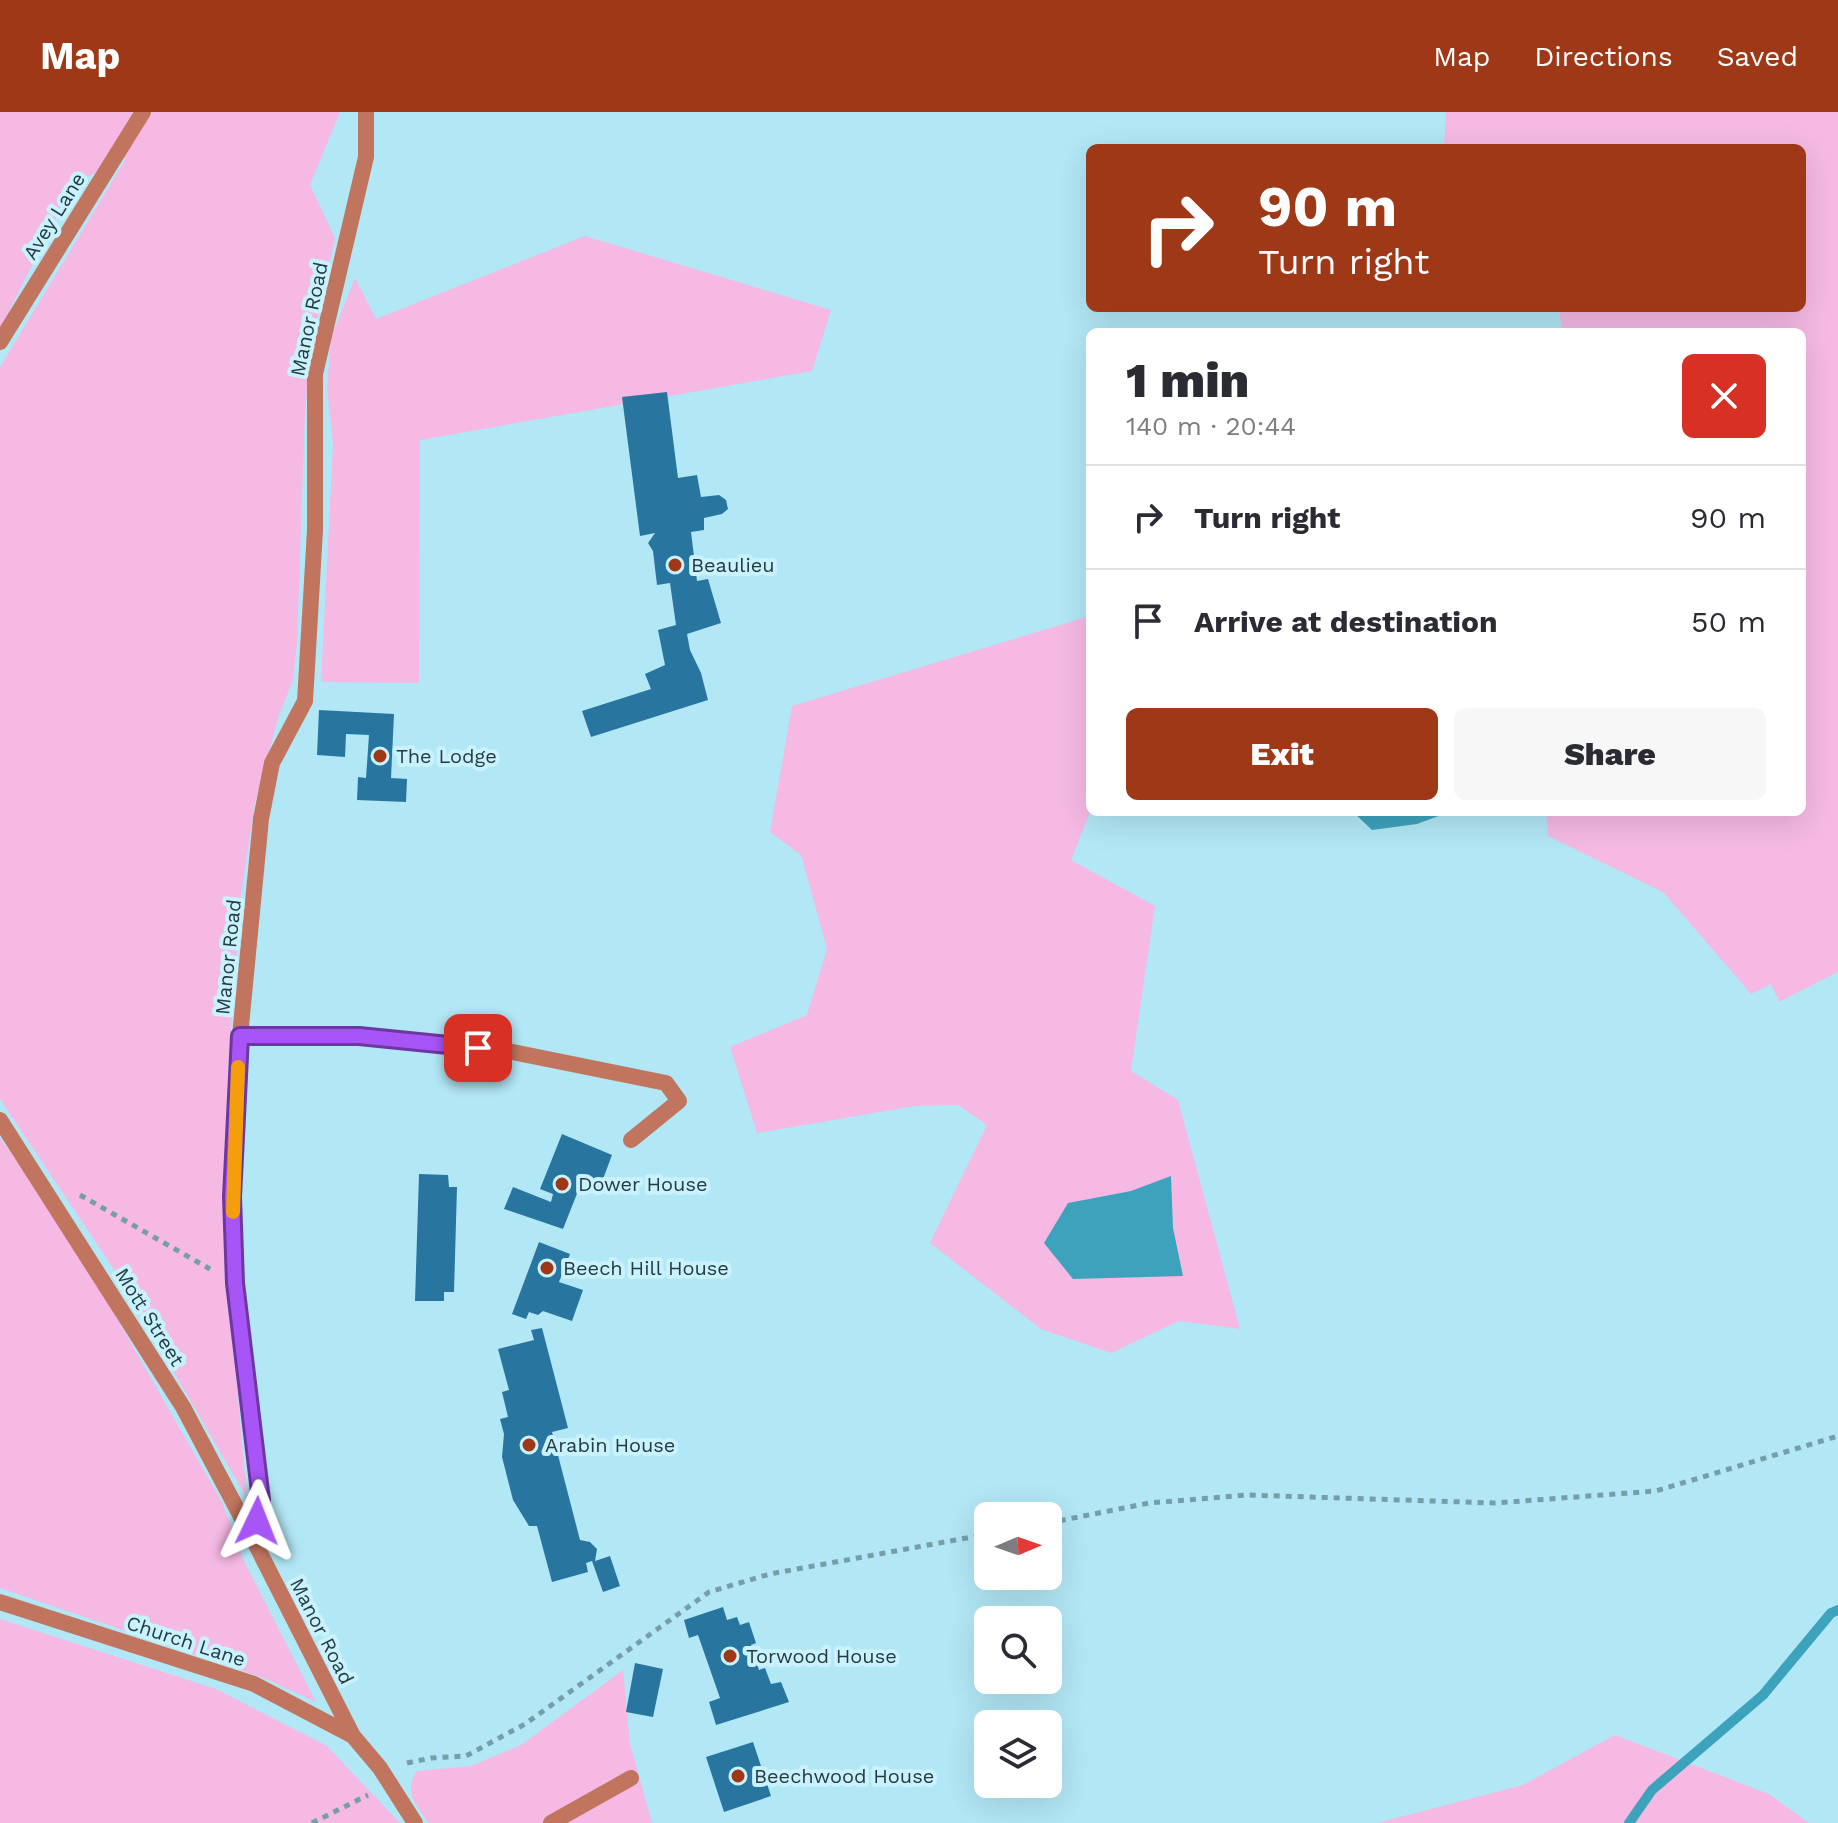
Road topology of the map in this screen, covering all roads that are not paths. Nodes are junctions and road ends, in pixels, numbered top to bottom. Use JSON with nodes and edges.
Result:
{"nodes":[{"id":1,"x":143,"y":112,"type":"edge"},
{"id":2,"x":366,"y":112,"type":"edge"},
{"id":3,"x":0,"y":342,"type":"edge"},
{"id":4,"x":240,"y":1036,"type":"junction"},
{"id":5,"x":0,"y":1120,"type":"edge"},
{"id":6,"x":631,"y":1140,"type":"dead end"},
{"id":7,"x":254,"y":1541,"type":"junction"},
{"id":8,"x":0,"y":1602,"type":"edge"},
{"id":9,"x":353,"y":1736,"type":"junction"},
{"id":10,"x":631,"y":1778,"type":"dead end"},
{"id":11,"x":415,"y":1823,"type":"edge"},
{"id":12,"x":551,"y":1823,"type":"edge"}],
"edges":[{"from":1,"to":3,"type":"street","name":"Avey Lane"},
{"from":2,"to":4,"type":"street","name":"Manor Road"},
{"from":4,"to":6,"type":"street"},
{"from":4,"to":7,"type":"street","name":"Manor Road"},
{"from":5,"to":7,"type":"street","name":"Mott Street"},
{"from":7,"to":9,"type":"street","name":"Manor Road"},
{"from":8,"to":9,"type":"street","name":"Church Lane"},
{"from":9,"to":11,"type":"street","name":"Manor Road"},
{"from":10,"to":12,"type":"street"}]}
